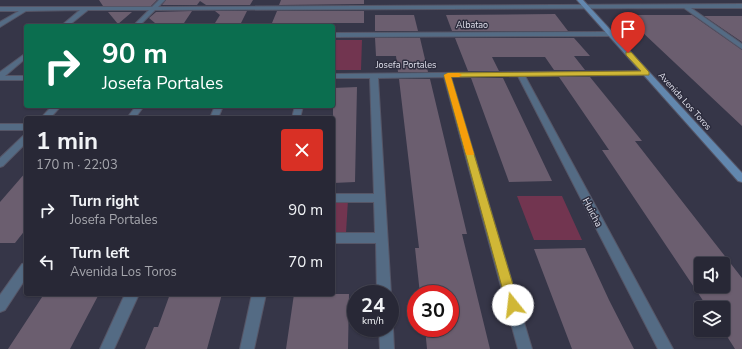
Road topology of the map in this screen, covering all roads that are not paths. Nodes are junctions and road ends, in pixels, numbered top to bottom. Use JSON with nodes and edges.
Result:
{"nodes":[{"id":1,"x":162,"y":0,"type":"edge"},
{"id":2,"x":234,"y":0,"type":"edge"},
{"id":3,"x":304,"y":0,"type":"edge"},
{"id":4,"x":373,"y":0,"type":"edge"},
{"id":5,"x":580,"y":0,"type":"edge"},
{"id":6,"x":685,"y":6,"type":"junction"},
{"id":7,"x":742,"y":6,"type":"edge"},
{"id":8,"x":302,"y":7,"type":"junction"},
{"id":9,"x":373,"y":7,"type":"junction"},
{"id":10,"x":586,"y":7,"type":"junction"},
{"id":11,"x":87,"y":8,"type":"junction"},
{"id":12,"x":154,"y":8,"type":"junction"},
{"id":13,"x":230,"y":8,"type":"junction"},
{"id":14,"x":0,"y":9,"type":"edge"},
{"id":15,"x":25,"y":9,"type":"junction"},
{"id":16,"x":67,"y":24,"type":"edge"},
{"id":17,"x":138,"y":24,"type":"edge"},
{"id":18,"x":0,"y":25,"type":"edge"},
{"id":19,"x":610,"y":34,"type":"junction"},
{"id":20,"x":335,"y":35,"type":"edge"},
{"id":21,"x":742,"y":47,"type":"edge"},
{"id":22,"x":24,"y":57,"type":"edge"},
{"id":23,"x":646,"y":73,"type":"junction"},
{"id":24,"x":520,"y":74,"type":"junction"},
{"id":25,"x":448,"y":75,"type":"junction"},
{"id":26,"x":335,"y":76,"type":"edge"},
{"id":27,"x":374,"y":76,"type":"junction"},
{"id":28,"x":0,"y":77,"type":"edge"},
{"id":29,"x":24,"y":78,"type":"edge"},
{"id":30,"x":55,"y":108,"type":"edge"},
{"id":31,"x":47,"y":116,"type":"edge"},
{"id":32,"x":0,"y":127,"type":"edge"},
{"id":33,"x":24,"y":127,"type":"edge"},
{"id":34,"x":24,"y":140,"type":"edge"},
{"id":35,"x":0,"y":164,"type":"edge"},
{"id":36,"x":742,"y":179,"type":"edge"},
{"id":37,"x":335,"y":198,"type":"edge"},
{"id":38,"x":379,"y":198,"type":"junction"},
{"id":39,"x":335,"y":238,"type":"edge"},
{"id":40,"x":382,"y":238,"type":"junction"},
{"id":41,"x":24,"y":271,"type":"edge"},
{"id":42,"x":384,"y":285,"type":"edge"},
{"id":43,"x":131,"y":296,"type":"edge"},
{"id":44,"x":259,"y":296,"type":"edge"},
{"id":45,"x":0,"y":306,"type":"edge"},
{"id":46,"x":386,"y":337,"type":"edge"},
{"id":47,"x":107,"y":349,"type":"edge"},
{"id":48,"x":247,"y":349,"type":"edge"},
{"id":49,"x":387,"y":349,"type":"edge"},
{"id":50,"x":525,"y":349,"type":"edge"},
{"id":51,"x":666,"y":349,"type":"edge"}],
"edges":[{"from":1,"to":12,"type":"street"},
{"from":2,"to":13,"type":"street"},
{"from":3,"to":8,"type":"street"},
{"from":4,"to":9,"type":"street"},
{"from":5,"to":10,"type":"main road","name":"Avenida Los Toros"},
{"from":6,"to":7,"type":"street"},
{"from":6,"to":10,"type":"street"},
{"from":6,"to":21,"type":"street"},
{"from":8,"to":9,"type":"street"},
{"from":8,"to":13,"type":"street"},
{"from":9,"to":10,"type":"street"},
{"from":10,"to":19,"type":"main road","name":"Avenida Los Toros"},
{"from":11,"to":12,"type":"street"},
{"from":11,"to":15,"type":"street"},
{"from":11,"to":16,"type":"street"},
{"from":12,"to":13,"type":"street"},
{"from":12,"to":17,"type":"street"},
{"from":14,"to":15,"type":"street"},
{"from":15,"to":18,"type":"street"},
{"from":19,"to":20,"type":"street","name":"Albatao"},
{"from":19,"to":23,"type":"main road","name":"Avenida Los Toros"},
{"from":22,"to":28,"type":"street"},
{"from":23,"to":24,"type":"street","name":"Josefa Portales"},
{"from":23,"to":36,"type":"main road","name":"Avenida Los Toros"},
{"from":24,"to":25,"type":"street","name":"Josefa Portales"},
{"from":24,"to":51,"type":"street","name":"Huicha"},
{"from":25,"to":27,"type":"street","name":"Josefa Portales"},
{"from":25,"to":50,"type":"street"},
{"from":26,"to":27,"type":"street","name":"Josefa Portales"},
{"from":27,"to":38,"type":"street"},
{"from":28,"to":29,"type":"street"},
{"from":30,"to":31,"type":"street"},
{"from":32,"to":33,"type":"street"},
{"from":34,"to":35,"type":"street"},
{"from":37,"to":38,"type":"street"},
{"from":38,"to":40,"type":"street"},
{"from":39,"to":40,"type":"street"},
{"from":40,"to":42,"type":"street"},
{"from":41,"to":45,"type":"street"},
{"from":43,"to":47,"type":"street"},
{"from":44,"to":48,"type":"street"},
{"from":46,"to":49,"type":"street"}]}
